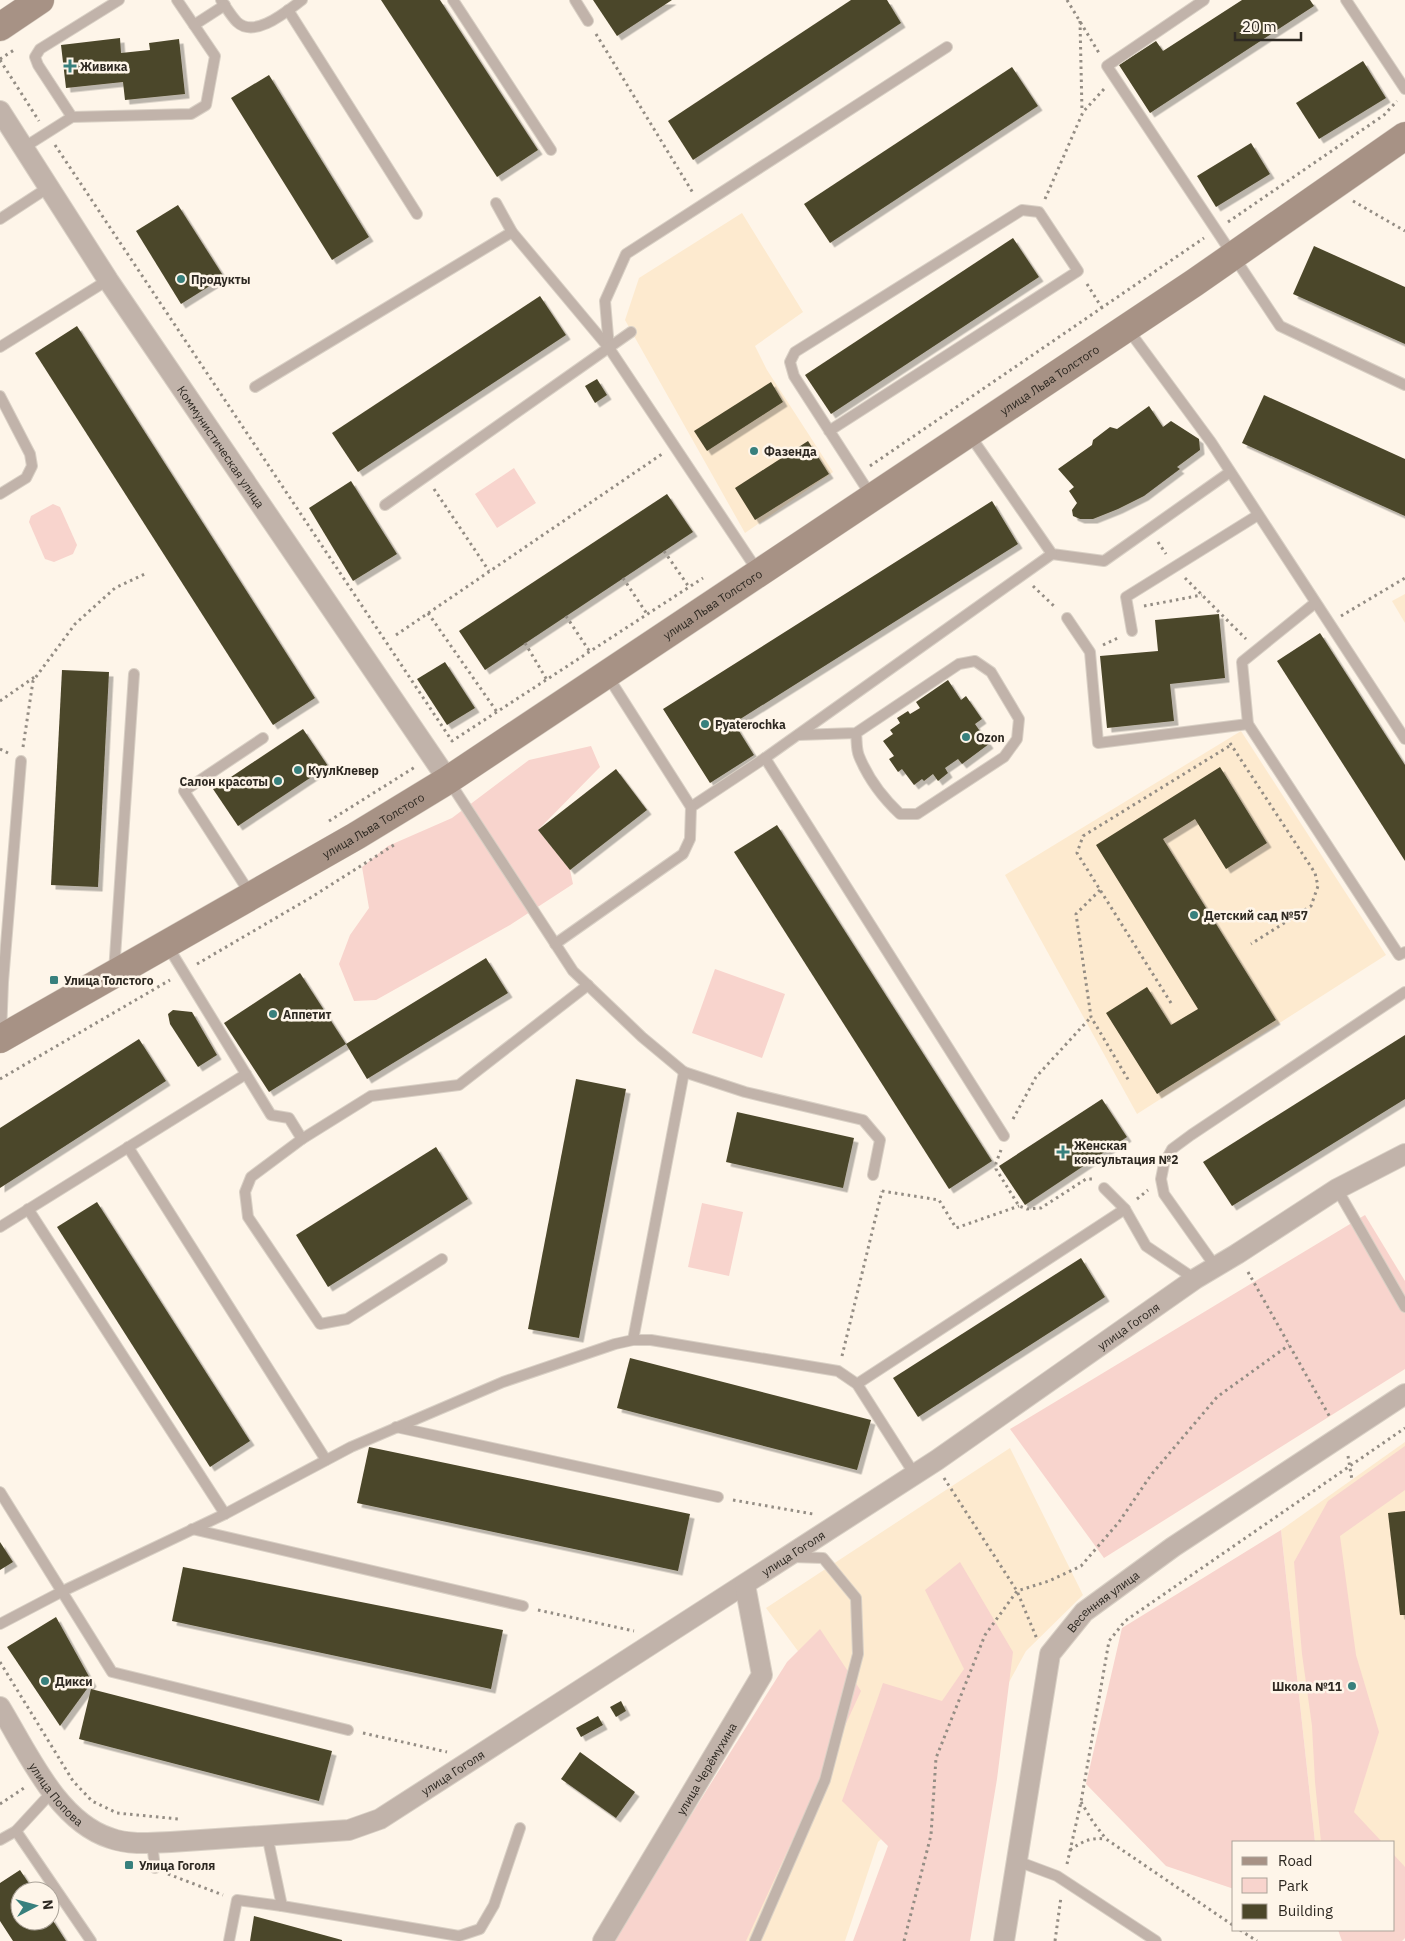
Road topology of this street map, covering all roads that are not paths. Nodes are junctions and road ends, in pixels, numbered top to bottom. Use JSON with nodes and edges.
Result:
{"nodes":[{"id":1,"x":40,"y":0,"type":"edge"},
{"id":2,"x":119,"y":0,"type":"edge"},
{"id":3,"x":177,"y":0,"type":"edge"},
{"id":4,"x":302,"y":0,"type":"edge"},
{"id":5,"x":453,"y":0,"type":"edge"},
{"id":6,"x":575,"y":0,"type":"edge"},
{"id":7,"x":1204,"y":0,"type":"edge"},
{"id":8,"x":1346,"y":0,"type":"edge"},
{"id":9,"x":223,"y":2,"type":"edge"},
{"id":10,"x":288,"y":10,"type":"junction"},
{"id":11,"x":588,"y":20,"type":"road end"},
{"id":12,"x":194,"y":25,"type":"junction"},
{"id":13,"x":0,"y":27,"type":"edge"},
{"id":14,"x":947,"y":48,"type":"dead end"},
{"id":15,"x":1405,"y":89,"type":"edge"},
{"id":16,"x":0,"y":111,"type":"edge"},
{"id":17,"x":72,"y":117,"type":"junction"},
{"id":18,"x":1405,"y":136,"type":"edge"},
{"id":19,"x":23,"y":148,"type":"junction"},
{"id":20,"x":551,"y":150,"type":"dead end"},
{"id":21,"x":49,"y":187,"type":"junction"},
{"id":22,"x":496,"y":203,"type":"dead end"},
{"id":23,"x":418,"y":214,"type":"dead end"},
{"id":24,"x":0,"y":219,"type":"edge"},
{"id":25,"x":512,"y":232,"type":"junction"},
{"id":26,"x":1234,"y":255,"type":"junction"},
{"id":27,"x":108,"y":280,"type":"junction"},
{"id":28,"x":1126,"y":328,"type":"junction"},
{"id":29,"x":631,"y":332,"type":"dead end"},
{"id":30,"x":0,"y":347,"type":"edge"},
{"id":31,"x":608,"y":348,"type":"junction"},
{"id":32,"x":1405,"y":385,"type":"edge"},
{"id":33,"x":255,"y":387,"type":"dead end"},
{"id":34,"x":0,"y":396,"type":"edge"},
{"id":35,"x":829,"y":431,"type":"junction"},
{"id":36,"x":969,"y":433,"type":"junction"},
{"id":37,"x":1230,"y":472,"type":"junction"},
{"id":38,"x":0,"y":494,"type":"edge"},
{"id":39,"x":873,"y":498,"type":"junction"},
{"id":40,"x":385,"y":505,"type":"dead end"},
{"id":41,"x":1258,"y":515,"type":"junction"},
{"id":42,"x":1052,"y":554,"type":"junction"},
{"id":43,"x":759,"y":573,"type":"junction"},
{"id":44,"x":1315,"y":602,"type":"junction"},
{"id":45,"x":1067,"y":618,"type":"road end"},
{"id":46,"x":1132,"y":631,"type":"road end"},
{"id":47,"x":134,"y":674,"type":"dead end"},
{"id":48,"x":607,"y":674,"type":"junction"},
{"id":49,"x":1248,"y":724,"type":"junction"},
{"id":50,"x":856,"y":732,"type":"junction"},
{"id":51,"x":797,"y":735,"type":"junction"},
{"id":52,"x":263,"y":738,"type":"dead end"},
{"id":53,"x":1405,"y":739,"type":"edge"},
{"id":54,"x":765,"y":758,"type":"junction"},
{"id":55,"x":21,"y":761,"type":"road end"},
{"id":56,"x":448,"y":780,"type":"junction"},
{"id":57,"x":691,"y":807,"type":"junction"},
{"id":58,"x":251,"y":896,"type":"junction"},
{"id":59,"x":166,"y":944,"type":"junction"},
{"id":60,"x":556,"y":944,"type":"junction"},
{"id":61,"x":1405,"y":952,"type":"edge"},
{"id":62,"x":113,"y":975,"type":"junction"},
{"id":63,"x":588,"y":985,"type":"junction"},
{"id":64,"x":1405,"y":992,"type":"edge"},
{"id":65,"x":1,"y":1039,"type":"edge"},
{"id":66,"x":684,"y":1072,"type":"junction"},
{"id":67,"x":246,"y":1074,"type":"junction"},
{"id":68,"x":1004,"y":1136,"type":"road end"},
{"id":69,"x":302,"y":1139,"type":"junction"},
{"id":70,"x":128,"y":1147,"type":"junction"},
{"id":71,"x":1405,"y":1154,"type":"edge"},
{"id":72,"x":873,"y":1175,"type":"road end"},
{"id":73,"x":1104,"y":1188,"type":"road end"},
{"id":74,"x":1337,"y":1189,"type":"junction"},
{"id":75,"x":28,"y":1209,"type":"junction"},
{"id":76,"x":1125,"y":1209,"type":"junction"},
{"id":77,"x":0,"y":1227,"type":"edge"},
{"id":78,"x":442,"y":1259,"type":"dead end"},
{"id":79,"x":1215,"y":1266,"type":"junction"},
{"id":80,"x":1195,"y":1279,"type":"junction"},
{"id":81,"x":1405,"y":1307,"type":"edge"},
{"id":82,"x":633,"y":1340,"type":"junction"},
{"id":83,"x":857,"y":1384,"type":"junction"},
{"id":84,"x":1405,"y":1394,"type":"edge"},
{"id":85,"x":396,"y":1427,"type":"junction"},
{"id":86,"x":326,"y":1460,"type":"junction"},
{"id":87,"x":915,"y":1475,"type":"junction"},
{"id":88,"x":0,"y":1492,"type":"edge"},
{"id":89,"x":718,"y":1497,"type":"road end"},
{"id":90,"x":225,"y":1514,"type":"junction"},
{"id":91,"x":192,"y":1530,"type":"junction"},
{"id":92,"x":789,"y":1556,"type":"junction"},
{"id":93,"x":745,"y":1585,"type":"junction"},
{"id":94,"x":63,"y":1591,"type":"junction"},
{"id":95,"x":523,"y":1606,"type":"road end"},
{"id":96,"x":0,"y":1624,"type":"edge"},
{"id":97,"x":0,"y":1707,"type":"edge"},
{"id":98,"x":348,"y":1730,"type":"road end"},
{"id":99,"x":52,"y":1792,"type":"junction"},
{"id":100,"x":520,"y":1828,"type":"dead end"},
{"id":101,"x":16,"y":1830,"type":"junction"},
{"id":102,"x":268,"y":1836,"type":"junction"},
{"id":103,"x":0,"y":1840,"type":"edge"},
{"id":104,"x":148,"y":1843,"type":"junction"},
{"id":105,"x":1017,"y":1860,"type":"junction"},
{"id":106,"x":155,"y":1868,"type":"road end"},
{"id":107,"x":282,"y":1906,"type":"junction"},
{"id":108,"x":91,"y":1941,"type":"edge"},
{"id":109,"x":229,"y":1941,"type":"edge"},
{"id":110,"x":603,"y":1941,"type":"edge"},
{"id":111,"x":755,"y":1941,"type":"edge"},
{"id":112,"x":1004,"y":1941,"type":"edge"},
{"id":113,"x":1156,"y":1941,"type":"edge"}],
"edges":[{"from":1,"to":13,"type":"street"},
{"from":2,"to":17,"type":"lane"},
{"from":3,"to":12,"type":"lane"},
{"from":4,"to":10,"type":"lane"},
{"from":5,"to":20,"type":"lane"},
{"from":6,"to":11,"type":"lane"},
{"from":7,"to":26,"type":"lane"},
{"from":8,"to":15,"type":"lane"},
{"from":9,"to":10,"type":"lane"},
{"from":9,"to":12,"type":"lane"},
{"from":10,"to":23,"type":"lane"},
{"from":12,"to":17,"type":"lane"},
{"from":14,"to":31,"type":"lane"},
{"from":16,"to":19,"type":"street","name":"Коммунистическая улица"},
{"from":17,"to":19,"type":"lane"},
{"from":18,"to":26,"type":"street","name":"улица Льва Толстого"},
{"from":19,"to":21,"type":"street","name":"Коммунистическая улица"},
{"from":21,"to":24,"type":"lane"},
{"from":21,"to":27,"type":"street","name":"Коммунистическая улица"},
{"from":22,"to":25,"type":"lane"},
{"from":25,"to":31,"type":"lane"},
{"from":25,"to":33,"type":"lane"},
{"from":26,"to":28,"type":"street","name":"улица Льва Толстого"},
{"from":26,"to":32,"type":"lane"},
{"from":27,"to":30,"type":"lane"},
{"from":27,"to":56,"type":"street","name":"Коммунистическая улица"},
{"from":28,"to":36,"type":"street","name":"улица Льва Толстого"},
{"from":28,"to":37,"type":"lane"},
{"from":29,"to":31,"type":"lane"},
{"from":31,"to":40,"type":"lane"},
{"from":31,"to":43,"type":"lane"},
{"from":34,"to":38,"type":"lane"},
{"from":35,"to":35,"type":"lane"},
{"from":35,"to":39,"type":"lane"},
{"from":36,"to":39,"type":"street","name":"улица Льва Толстого"},
{"from":36,"to":42,"type":"lane"},
{"from":37,"to":41,"type":"lane"},
{"from":37,"to":42,"type":"lane"},
{"from":39,"to":43,"type":"street","name":"улица Льва Толстого"},
{"from":41,"to":44,"type":"lane"},
{"from":41,"to":46,"type":"lane"},
{"from":42,"to":51,"type":"lane"},
{"from":43,"to":48,"type":"street","name":"улица Льва Толстого"},
{"from":44,"to":49,"type":"lane"},
{"from":44,"to":53,"type":"lane"},
{"from":45,"to":49,"type":"lane"},
{"from":47,"to":62,"type":"lane"},
{"from":48,"to":56,"type":"street","name":"улица Льва Толстого"},
{"from":48,"to":57,"type":"lane"},
{"from":49,"to":61,"type":"lane"},
{"from":50,"to":50,"type":"lane"},
{"from":50,"to":51,"type":"lane"},
{"from":51,"to":54,"type":"lane"},
{"from":52,"to":58,"type":"lane"},
{"from":54,"to":57,"type":"lane"},
{"from":54,"to":68,"type":"lane"},
{"from":55,"to":65,"type":"lane"},
{"from":56,"to":58,"type":"street","name":"улица Льва Толстого"},
{"from":56,"to":60,"type":"lane"},
{"from":57,"to":60,"type":"lane"},
{"from":58,"to":59,"type":"street","name":"улица Льва Толстого"},
{"from":59,"to":62,"type":"street","name":"улица Льва Толстого"},
{"from":59,"to":67,"type":"lane"},
{"from":60,"to":63,"type":"lane"},
{"from":62,"to":65,"type":"street","name":"улица Льва Толстого"},
{"from":63,"to":66,"type":"lane"},
{"from":63,"to":69,"type":"lane"},
{"from":64,"to":79,"type":"lane"},
{"from":66,"to":72,"type":"lane"},
{"from":66,"to":82,"type":"lane"},
{"from":67,"to":69,"type":"lane"},
{"from":67,"to":70,"type":"lane"},
{"from":69,"to":78,"type":"lane"},
{"from":70,"to":75,"type":"lane"},
{"from":70,"to":86,"type":"lane"},
{"from":71,"to":74,"type":"street","name":"улица Гоголя"},
{"from":73,"to":76,"type":"lane"},
{"from":74,"to":79,"type":"street","name":"улица Гоголя"},
{"from":74,"to":81,"type":"lane"},
{"from":75,"to":77,"type":"lane"},
{"from":75,"to":90,"type":"lane"},
{"from":76,"to":80,"type":"lane"},
{"from":76,"to":83,"type":"lane"},
{"from":79,"to":80,"type":"street","name":"улица Гоголя"},
{"from":80,"to":87,"type":"street","name":"улица Гоголя"},
{"from":82,"to":83,"type":"lane"},
{"from":82,"to":85,"type":"lane"},
{"from":83,"to":87,"type":"lane"},
{"from":84,"to":105,"type":"street","name":"Весенняя улица"},
{"from":85,"to":86,"type":"lane"},
{"from":85,"to":89,"type":"lane"},
{"from":86,"to":90,"type":"lane"},
{"from":87,"to":92,"type":"street","name":"улица Гоголя"},
{"from":88,"to":94,"type":"lane"},
{"from":90,"to":91,"type":"lane"},
{"from":91,"to":94,"type":"lane"},
{"from":91,"to":95,"type":"lane"},
{"from":92,"to":93,"type":"street","name":"улица Гоголя"},
{"from":92,"to":111,"type":"lane"},
{"from":93,"to":102,"type":"street","name":"улица Гоголя"},
{"from":93,"to":110,"type":"street","name":"улица Черёмухина"},
{"from":94,"to":96,"type":"lane"},
{"from":94,"to":98,"type":"lane"},
{"from":97,"to":99,"type":"street","name":"улица Попова"},
{"from":99,"to":101,"type":"lane"},
{"from":99,"to":104,"type":"street","name":"улица Попова"},
{"from":100,"to":107,"type":"lane"},
{"from":101,"to":103,"type":"lane"},
{"from":101,"to":108,"type":"lane"},
{"from":102,"to":104,"type":"street","name":"улица Гоголя"},
{"from":102,"to":107,"type":"lane"},
{"from":104,"to":106,"type":"lane"},
{"from":105,"to":112,"type":"street","name":"Весенняя улица"},
{"from":105,"to":113,"type":"lane"},
{"from":107,"to":109,"type":"lane"}]}
